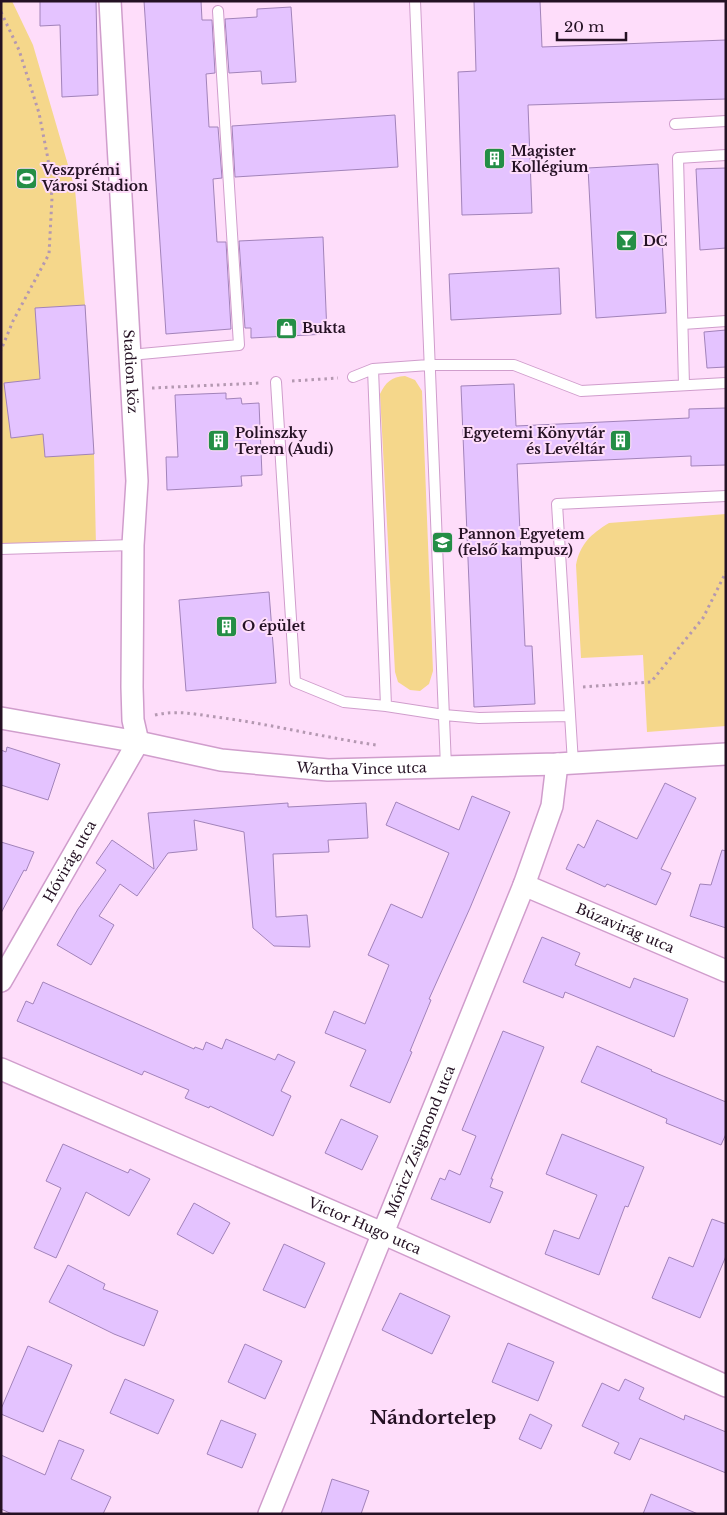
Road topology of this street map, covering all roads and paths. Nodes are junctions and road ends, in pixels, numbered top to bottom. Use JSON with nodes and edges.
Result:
{"nodes":[{"id":1,"x":110,"y":1,"type":"edge"},
{"id":2,"x":414,"y":1,"type":"edge"},
{"id":3,"x":218,"y":11,"type":"dead end"},
{"id":4,"x":1,"y":12,"type":"edge"},
{"id":5,"x":726,"y":121,"type":"edge"},
{"id":6,"x":675,"y":124,"type":"dead end"},
{"id":7,"x":726,"y":155,"type":"edge"},
{"id":8,"x":726,"y":321,"type":"edge"},
{"id":9,"x":682,"y":324,"type":"junction"},
{"id":10,"x":1,"y":350,"type":"edge"},
{"id":11,"x":130,"y":355,"type":"junction"},
{"id":12,"x":429,"y":365,"type":"junction"},
{"id":13,"x":373,"y":369,"type":"junction"},
{"id":14,"x":353,"y":377,"type":"joint"},
{"id":15,"x":276,"y":382,"type":"junction"},
{"id":16,"x":726,"y":383,"type":"edge"},
{"id":17,"x":684,"y":386,"type":"junction"},
{"id":18,"x":132,"y":390,"type":"junction"},
{"id":19,"x":726,"y":496,"type":"edge"},
{"id":20,"x":133,"y":545,"type":"junction"},
{"id":21,"x":1,"y":549,"type":"edge"},
{"id":22,"x":726,"y":572,"type":"edge"},
{"id":23,"x":569,"y":688,"type":"junction"},
{"id":24,"x":386,"y":706,"type":"junction"},
{"id":25,"x":444,"y":716,"type":"junction"},
{"id":26,"x":570,"y":716,"type":"junction"},
{"id":27,"x":1,"y":718,"type":"edge"},
{"id":28,"x":138,"y":742,"type":"junction"},
{"id":29,"x":726,"y":754,"type":"edge"},
{"id":30,"x":565,"y":764,"type":"junction"},
{"id":31,"x":446,"y":767,"type":"junction"},
{"id":32,"x":524,"y":885,"type":"junction"},
{"id":33,"x":726,"y":971,"type":"edge"},
{"id":34,"x":1,"y":981,"type":"edge"},
{"id":35,"x":1,"y":1069,"type":"edge"},
{"id":36,"x":382,"y":1233,"type":"junction"},
{"id":37,"x":726,"y":1386,"type":"edge"},
{"id":38,"x":269,"y":1514,"type":"edge"}],
"edges":[{"from":1,"to":11,"type":"street","name":"Stadion köz"},
{"from":2,"to":12,"type":"lane"},
{"from":3,"to":11,"type":"lane"},
{"from":4,"to":10,"type":"path"},
{"from":5,"to":6,"type":"lane"},
{"from":7,"to":9,"type":"lane"},
{"from":8,"to":9,"type":"lane"},
{"from":9,"to":17,"type":"lane"},
{"from":11,"to":18,"type":"street","name":"Stadion köz"},
{"from":12,"to":13,"type":"lane"},
{"from":12,"to":17,"type":"lane"},
{"from":12,"to":25,"type":"lane"},
{"from":13,"to":14,"type":"lane"},
{"from":13,"to":24,"type":"lane"},
{"from":14,"to":15,"type":"path"},
{"from":15,"to":18,"type":"path"},
{"from":15,"to":24,"type":"lane"},
{"from":16,"to":17,"type":"lane"},
{"from":18,"to":20,"type":"street","name":"Stadion köz"},
{"from":19,"to":23,"type":"lane"},
{"from":20,"to":21,"type":"lane"},
{"from":20,"to":28,"type":"street","name":"Stadion köz"},
{"from":22,"to":23,"type":"path"},
{"from":23,"to":26,"type":"lane"},
{"from":24,"to":25,"type":"lane"},
{"from":25,"to":26,"type":"lane"},
{"from":25,"to":31,"type":"lane"},
{"from":26,"to":30,"type":"lane"},
{"from":27,"to":28,"type":"street","name":"Wartha Vince utca"},
{"from":28,"to":31,"type":"street","name":"Wartha Vince utca"},
{"from":28,"to":34,"type":"street","name":"Hóvirág utca"},
{"from":29,"to":30,"type":"street","name":"Wartha Vince utca"},
{"from":30,"to":31,"type":"street","name":"Wartha Vince utca"},
{"from":30,"to":32,"type":"street","name":"Móricz Zsigmond utca"},
{"from":32,"to":33,"type":"street","name":"Búzavirág utca"},
{"from":32,"to":36,"type":"street","name":"Móricz Zsigmond utca"},
{"from":35,"to":36,"type":"street","name":"Victor Hugo utca"},
{"from":36,"to":37,"type":"street","name":"Victor Hugo utca"},
{"from":36,"to":38,"type":"street","name":"Móricz Zsigmond utca"}]}
